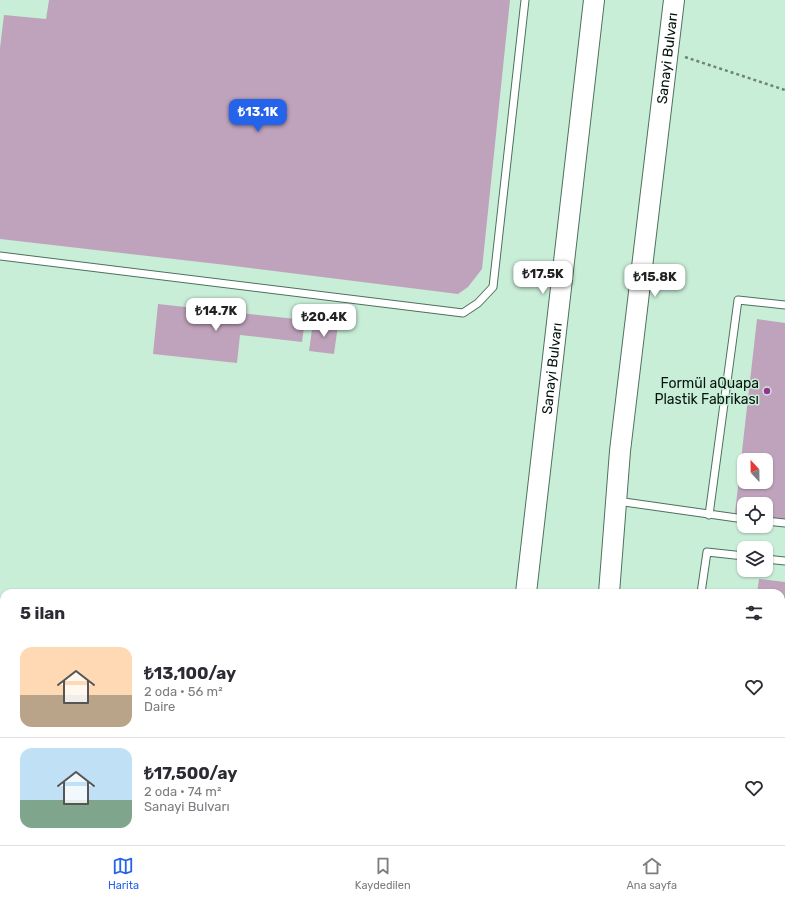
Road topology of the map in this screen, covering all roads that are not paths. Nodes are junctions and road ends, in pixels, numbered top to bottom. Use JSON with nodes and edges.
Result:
{"nodes":[{"id":1,"x":525,"y":0,"type":"edge"},
{"id":2,"x":594,"y":0,"type":"edge"},
{"id":3,"x":674,"y":0,"type":"edge"},
{"id":4,"x":0,"y":256,"type":"edge"},
{"id":5,"x":785,"y":305,"type":"edge"},
{"id":6,"x":617,"y":500,"type":"junction"},
{"id":7,"x":709,"y":514,"type":"junction"},
{"id":8,"x":737,"y":517,"type":"edge"},
{"id":9,"x":773,"y":522,"type":"edge"},
{"id":10,"x":785,"y":523,"type":"edge"},
{"id":11,"x":737,"y":555,"type":"edge"},
{"id":12,"x":773,"y":560,"type":"edge"},
{"id":13,"x":785,"y":561,"type":"edge"},
{"id":14,"x":526,"y":589,"type":"edge"},
{"id":15,"x":609,"y":589,"type":"edge"},
{"id":16,"x":702,"y":589,"type":"edge"}],
"edges":[{"from":1,"to":4,"type":"lane"},
{"from":2,"to":14,"type":"street","name":"Sanayi Bulvarı"},
{"from":3,"to":6,"type":"street","name":"Sanayi Bulvarı"},
{"from":5,"to":7,"type":"lane"},
{"from":6,"to":7,"type":"lane"},
{"from":6,"to":15,"type":"street","name":"Sanayi Bulvarı"},
{"from":7,"to":8,"type":"lane"},
{"from":9,"to":10,"type":"lane"},
{"from":11,"to":16,"type":"lane"},
{"from":12,"to":13,"type":"lane"}]}
